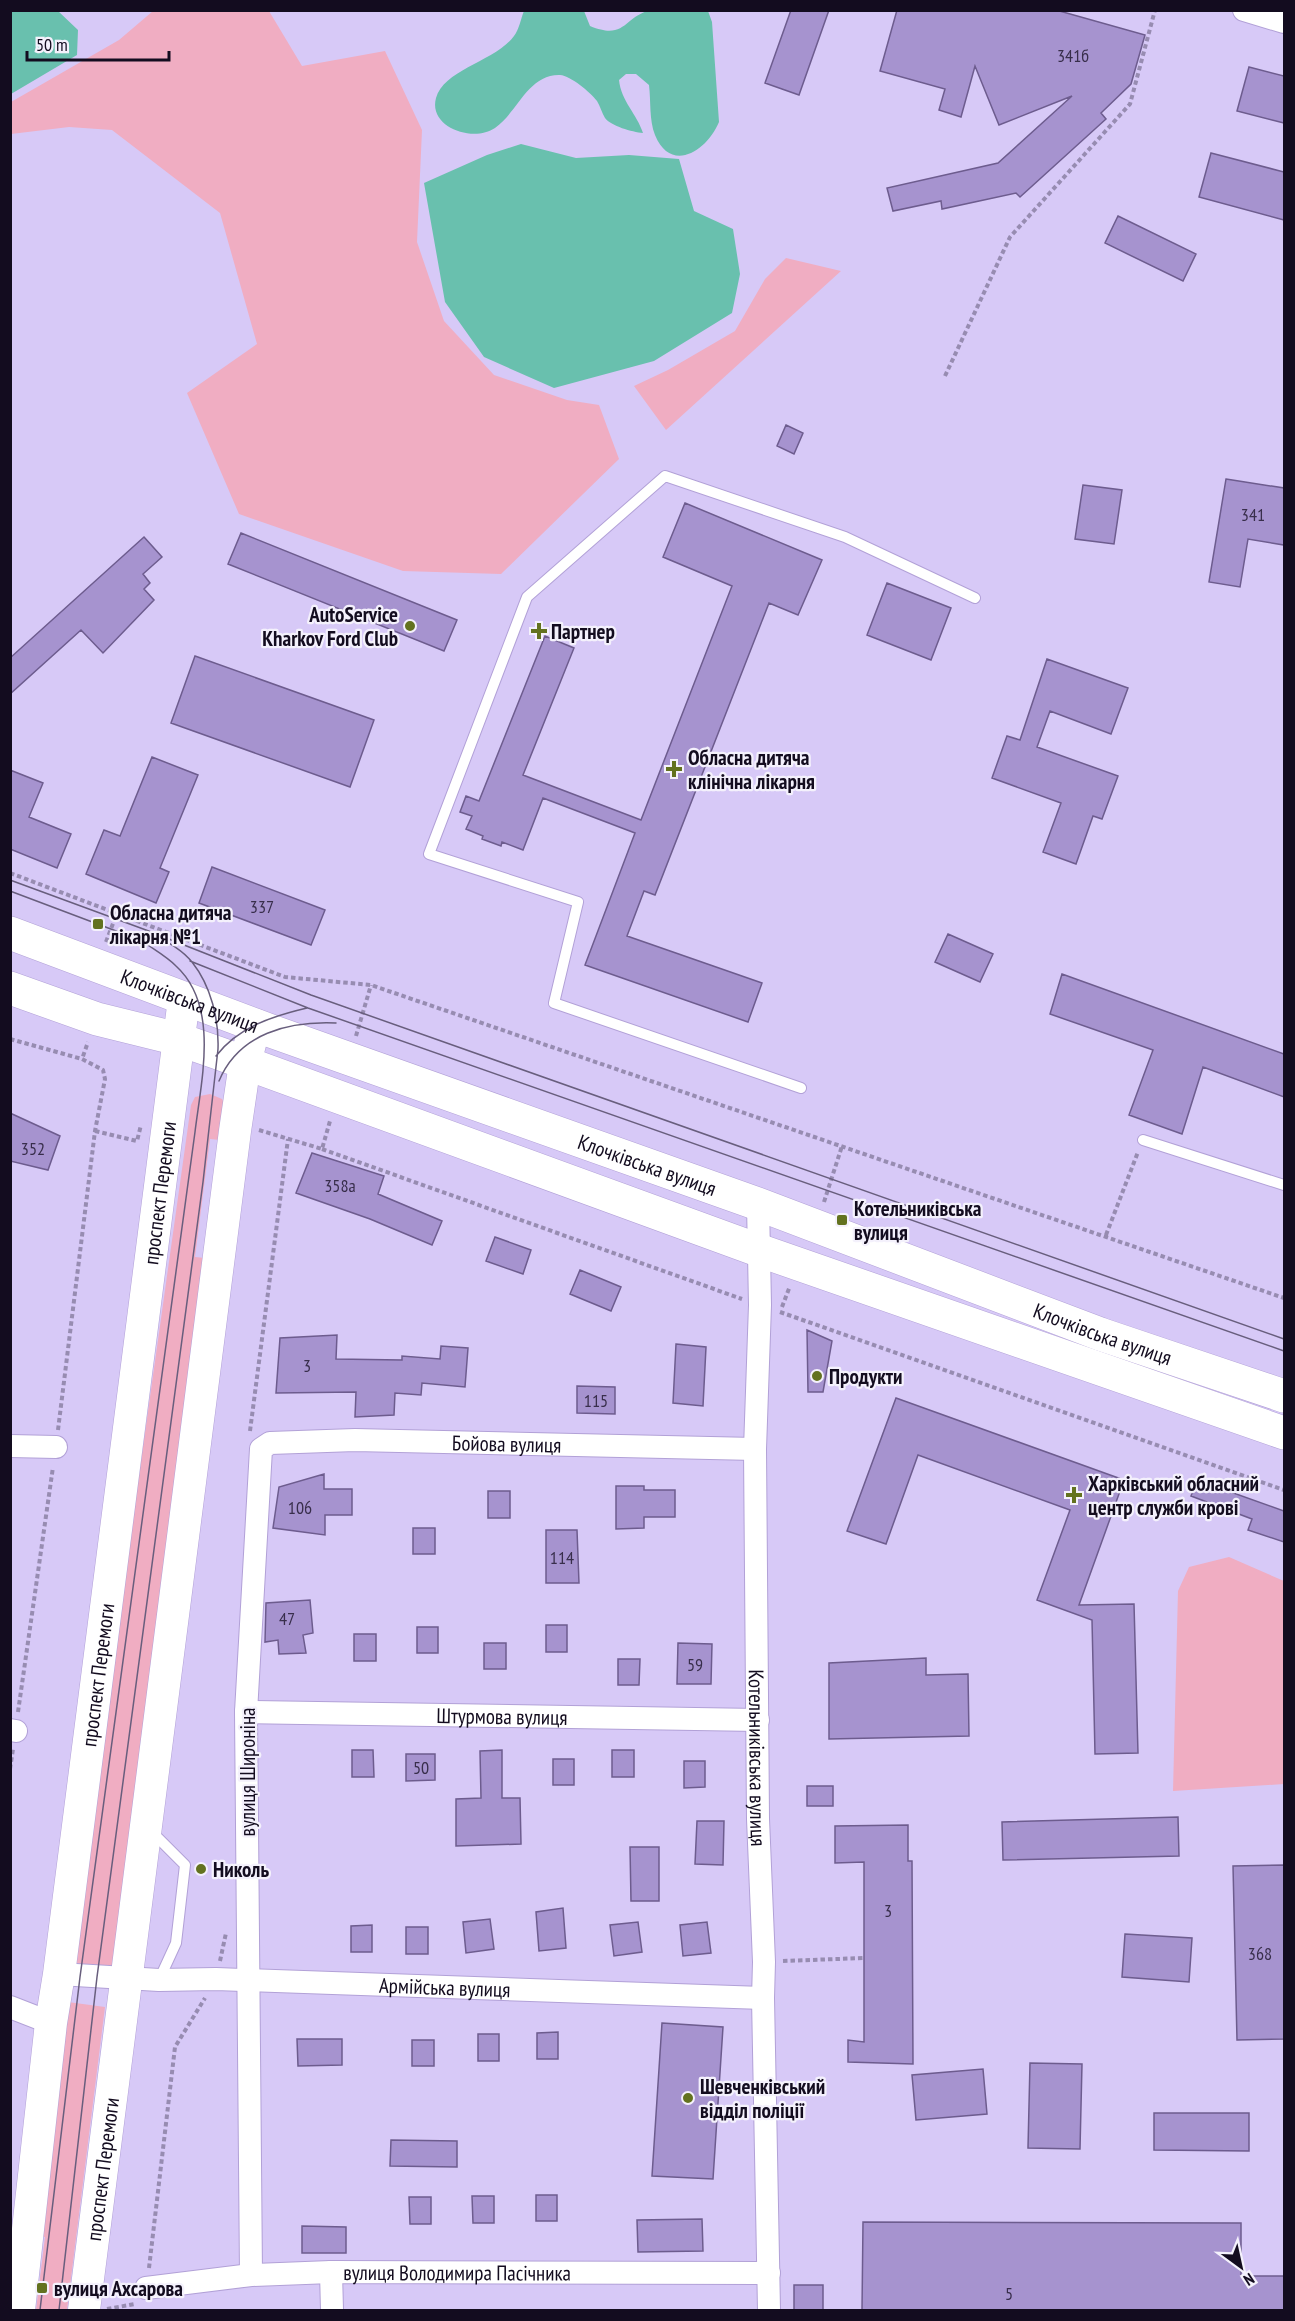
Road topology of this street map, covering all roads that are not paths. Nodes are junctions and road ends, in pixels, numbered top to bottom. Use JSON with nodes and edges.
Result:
{"nodes":[{"id":1,"x":1244,"y":10,"type":"edge"},
{"id":2,"x":1284,"y":22,"type":"edge"},
{"id":3,"x":975,"y":598,"type":"dead end"},
{"id":4,"x":10,"y":933,"type":"edge"},
{"id":5,"x":10,"y":988,"type":"edge"},
{"id":6,"x":184,"y":999,"type":"junction"},
{"id":7,"x":255,"y":1025,"type":"junction"},
{"id":8,"x":178,"y":1039,"type":"junction"},
{"id":9,"x":245,"y":1063,"type":"junction"},
{"id":10,"x":801,"y":1088,"type":"dead end"},
{"id":11,"x":1141,"y":1145,"type":"road end"},
{"id":12,"x":1284,"y":1185,"type":"edge"},
{"id":13,"x":758,"y":1204,"type":"junction"},
{"id":14,"x":758,"y":1250,"type":"junction"},
{"id":15,"x":1284,"y":1396,"type":"edge"},
{"id":16,"x":1284,"y":1433,"type":"edge"},
{"id":17,"x":10,"y":1446,"type":"edge"},
{"id":18,"x":56,"y":1447,"type":"road end"},
{"id":19,"x":261,"y":1449,"type":"joint"},
{"id":20,"x":756,"y":1449,"type":"junction"},
{"id":21,"x":246,"y":1712,"type":"junction"},
{"id":22,"x":758,"y":1720,"type":"junction"},
{"id":23,"x":146,"y":1825,"type":"junction"},
{"id":24,"x":59,"y":1974,"type":"junction"},
{"id":25,"x":125,"y":1979,"type":"junction"},
{"id":26,"x":159,"y":1980,"type":"junction"},
{"id":27,"x":250,"y":1980,"type":"junction"},
{"id":28,"x":763,"y":1998,"type":"junction"},
{"id":29,"x":10,"y":2007,"type":"edge"},
{"id":30,"x":51,"y":2023,"type":"junction"},
{"id":31,"x":331,"y":2272,"type":"junction"},
{"id":32,"x":769,"y":2273,"type":"junction"},
{"id":33,"x":251,"y":2275,"type":"junction"},
{"id":34,"x":146,"y":2288,"type":"road end"},
{"id":35,"x":19,"y":2310,"type":"edge"},
{"id":36,"x":84,"y":2310,"type":"edge"},
{"id":37,"x":332,"y":2310,"type":"edge"},
{"id":38,"x":770,"y":2310,"type":"edge"}],
"edges":[{"from":1,"to":2,"type":"street"},
{"from":3,"to":10,"type":"lane"},
{"from":4,"to":6,"type":"main road","name":"Клочківська вулиця"},
{"from":5,"to":8,"type":"main road","name":"Клочківська вулиця"},
{"from":6,"to":7,"type":"main road","name":"Клочківська вулиця"},
{"from":6,"to":8,"type":"main road","name":"проспект Перемоги"},
{"from":7,"to":9,"type":"main road","name":"проспект Перемоги"},
{"from":7,"to":13,"type":"main road","name":"Клочківська вулиця"},
{"from":8,"to":9,"type":"main road","name":"Клочківська вулиця"},
{"from":8,"to":24,"type":"main road","name":"проспект Перемоги"},
{"from":9,"to":14,"type":"main road","name":"Клочківська вулиця"},
{"from":9,"to":23,"type":"main road","name":"проспект Перемоги"},
{"from":11,"to":12,"type":"lane"},
{"from":13,"to":14,"type":"street","name":"Котельниківська вулиця"},
{"from":13,"to":15,"type":"main road","name":"Клочківська вулиця"},
{"from":14,"to":16,"type":"main road","name":"Клочківська вулиця"},
{"from":14,"to":20,"type":"street","name":"Котельниківська вулиця"},
{"from":17,"to":18,"type":"street"},
{"from":19,"to":20,"type":"street","name":"Бойова вулиця"},
{"from":19,"to":21,"type":"street","name":"вулиця Широніна"},
{"from":20,"to":22,"type":"street","name":"Котельниківська вулиця"},
{"from":21,"to":22,"type":"street","name":"Штурмова вулиця"},
{"from":21,"to":27,"type":"street","name":"вулиця Широніна"},
{"from":22,"to":28,"type":"street","name":"Котельниківська вулиця"},
{"from":23,"to":25,"type":"main road","name":"проспект Перемоги"},
{"from":23,"to":26,"type":"lane"},
{"from":24,"to":25,"type":"street","name":"Армійська вулиця"},
{"from":24,"to":30,"type":"main road","name":"проспект Перемоги"},
{"from":25,"to":26,"type":"street","name":"Армійська вулиця"},
{"from":25,"to":36,"type":"main road","name":"проспект Перемоги"},
{"from":26,"to":27,"type":"street","name":"Армійська вулиця"},
{"from":27,"to":28,"type":"street","name":"Армійська вулиця"},
{"from":27,"to":33,"type":"street","name":"вулиця Широніна"},
{"from":28,"to":32,"type":"street","name":"Котельниківська вулиця"},
{"from":29,"to":30,"type":"street"},
{"from":30,"to":35,"type":"main road","name":"проспект Перемоги"},
{"from":31,"to":32,"type":"street","name":"вулиця Володимира Пасічника"},
{"from":31,"to":33,"type":"street","name":"вулиця Володимира Пасічника"},
{"from":31,"to":37,"type":"street"},
{"from":32,"to":38,"type":"street","name":"Котельниківська вулиця"},
{"from":33,"to":34,"type":"street","name":"вулиця Володимира Пасічника"}]}
